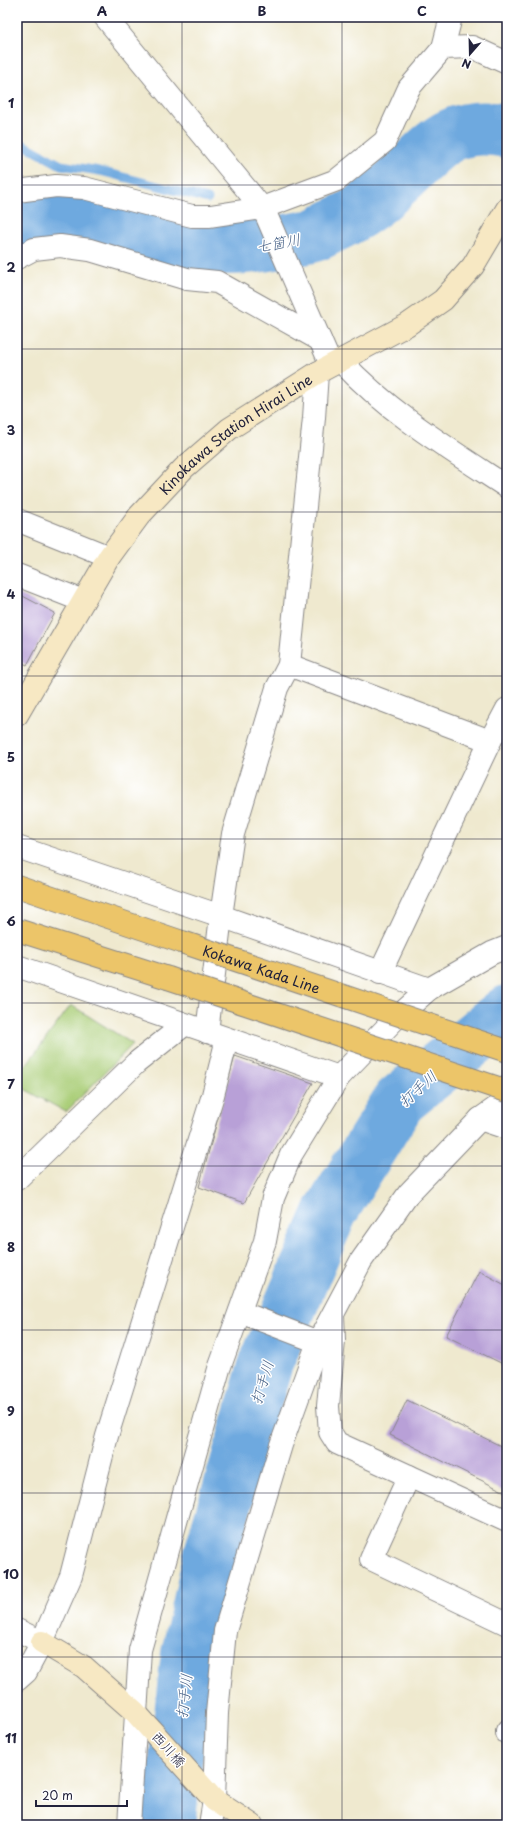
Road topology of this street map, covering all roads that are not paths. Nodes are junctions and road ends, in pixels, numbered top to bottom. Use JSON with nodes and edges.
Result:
{"nodes":[{"id":1,"x":105,"y":17,"type":"edge"},
{"id":2,"x":451,"y":17,"type":"edge"},
{"id":3,"x":443,"y":48,"type":"junction"},
{"id":4,"x":507,"y":63,"type":"edge"},
{"id":5,"x":17,"y":191,"type":"edge"},
{"id":6,"x":507,"y":209,"type":"edge"},
{"id":7,"x":265,"y":213,"type":"junction"},
{"id":8,"x":17,"y":258,"type":"edge"},
{"id":9,"x":320,"y":340,"type":"junction"},
{"id":10,"x":330,"y":366,"type":"junction"},
{"id":11,"x":507,"y":487,"type":"edge"},
{"id":12,"x":17,"y":520,"type":"edge"},
{"id":13,"x":109,"y":557,"type":"junction"},
{"id":14,"x":17,"y":575,"type":"edge"},
{"id":15,"x":83,"y":601,"type":"junction"},
{"id":16,"x":289,"y":665,"type":"junction"},
{"id":17,"x":17,"y":715,"type":"edge"},
{"id":18,"x":505,"y":717,"type":"edge"},
{"id":19,"x":490,"y":741,"type":"junction"},
{"id":20,"x":17,"y":847,"type":"edge"},
{"id":21,"x":17,"y":886,"type":"edge"},
{"id":22,"x":221,"y":916,"type":"junction"},
{"id":23,"x":17,"y":930,"type":"edge"},
{"id":24,"x":507,"y":947,"type":"edge"},
{"id":25,"x":17,"y":966,"type":"edge"},
{"id":26,"x":380,"y":973,"type":"junction"},
{"id":27,"x":429,"y":989,"type":"junction"},
{"id":28,"x":184,"y":1025,"type":"junction"},
{"id":29,"x":207,"y":1032,"type":"junction"},
{"id":30,"x":228,"y":1039,"type":"junction"},
{"id":31,"x":507,"y":1051,"type":"edge"},
{"id":32,"x":339,"y":1077,"type":"junction"},
{"id":33,"x":507,"y":1090,"type":"edge"},
{"id":34,"x":507,"y":1100,"type":"edge"},
{"id":35,"x":480,"y":1119,"type":"junction"},
{"id":36,"x":507,"y":1128,"type":"edge"},
{"id":37,"x":17,"y":1179,"type":"edge"},
{"id":38,"x":333,"y":1314,"type":"junction"},
{"id":39,"x":247,"y":1315,"type":"junction"},
{"id":40,"x":310,"y":1339,"type":"junction"},
{"id":41,"x":409,"y":1476,"type":"junction"},
{"id":42,"x":507,"y":1521,"type":"edge"},
{"id":43,"x":507,"y":1624,"type":"edge"},
{"id":44,"x":17,"y":1630,"type":"edge"},
{"id":45,"x":42,"y":1642,"type":"junction"},
{"id":46,"x":17,"y":1680,"type":"edge"},
{"id":47,"x":138,"y":1715,"type":"junction"},
{"id":48,"x":214,"y":1800,"type":"junction"},
{"id":49,"x":129,"y":1825,"type":"edge"},
{"id":50,"x":210,"y":1825,"type":"edge"},
{"id":51,"x":252,"y":1825,"type":"edge"}],
"edges":[{"from":1,"to":7,"type":"street"},
{"from":2,"to":3,"type":"street"},
{"from":3,"to":4,"type":"street"},
{"from":3,"to":7,"type":"street"},
{"from":5,"to":7,"type":"street"},
{"from":6,"to":10,"type":"main road","name":"Kinokawa Station Hirai Line"},
{"from":7,"to":9,"type":"street"},
{"from":8,"to":9,"type":"street"},
{"from":9,"to":10,"type":"street"},
{"from":10,"to":11,"type":"street"},
{"from":10,"to":13,"type":"main road","name":"Kinokawa Station Hirai Line"},
{"from":10,"to":16,"type":"street"},
{"from":12,"to":13,"type":"street"},
{"from":13,"to":15,"type":"main road","name":"Kinokawa Station Hirai Line"},
{"from":14,"to":15,"type":"street"},
{"from":15,"to":17,"type":"main road","name":"Kinokawa Station Hirai Line"},
{"from":16,"to":19,"type":"street"},
{"from":16,"to":22,"type":"street"},
{"from":18,"to":19,"type":"street"},
{"from":19,"to":26,"type":"street"},
{"from":20,"to":22,"type":"street"},
{"from":21,"to":31,"type":"main road","name":"Kokawa Kada Line","bridge":true},
{"from":22,"to":26,"type":"street"},
{"from":22,"to":29,"type":"street"},
{"from":23,"to":33,"type":"main road","bridge":true},
{"from":24,"to":27,"type":"street"},
{"from":25,"to":28,"type":"street"},
{"from":26,"to":27,"type":"street"},
{"from":27,"to":32,"type":"street"},
{"from":28,"to":29,"type":"street"},
{"from":28,"to":37,"type":"street"},
{"from":29,"to":30,"type":"street"},
{"from":30,"to":32,"type":"street"},
{"from":30,"to":45,"type":"street"},
{"from":32,"to":39,"type":"street"},
{"from":34,"to":35,"type":"street"},
{"from":35,"to":36,"type":"street"},
{"from":35,"to":38,"type":"street"},
{"from":38,"to":40,"type":"street"},
{"from":38,"to":41,"type":"street"},
{"from":39,"to":40,"type":"street"},
{"from":39,"to":47,"type":"street"},
{"from":40,"to":48,"type":"street"},
{"from":41,"to":42,"type":"street"},
{"from":41,"to":43,"type":"street"},
{"from":44,"to":45,"type":"street"},
{"from":45,"to":46,"type":"street"},
{"from":45,"to":47,"type":"main road","name":"西川橋"},
{"from":47,"to":48,"type":"main road","name":"西川橋"},
{"from":47,"to":49,"type":"street"},
{"from":48,"to":50,"type":"street"},
{"from":48,"to":51,"type":"main road","name":"西川橋"}]}
